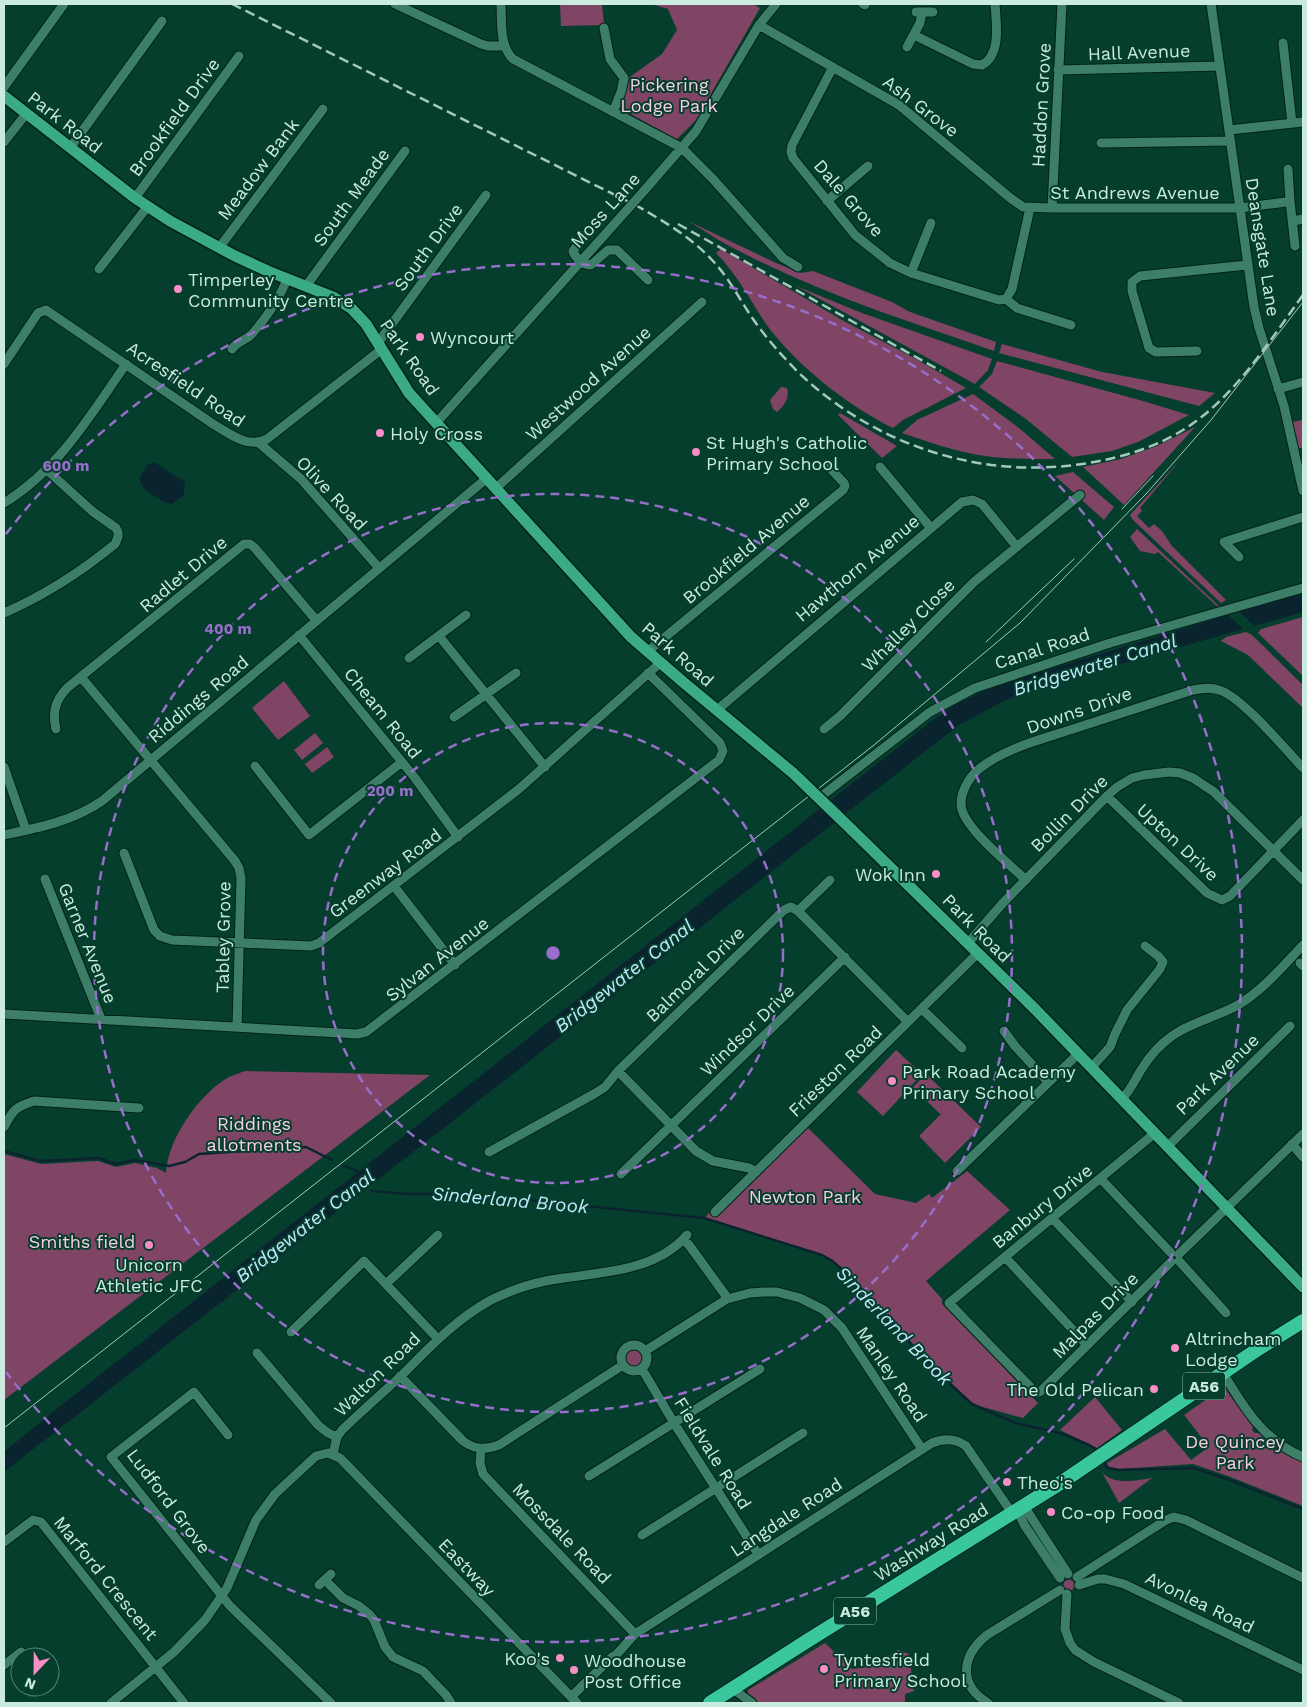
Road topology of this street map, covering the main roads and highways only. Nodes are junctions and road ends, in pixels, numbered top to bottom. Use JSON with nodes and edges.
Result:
{"nodes":[{"id":1,"x":4,"y":96,"type":"edge"},
{"id":2,"x":1303,"y":1287,"type":"edge"},
{"id":3,"x":1303,"y":1321,"type":"edge"},
{"id":4,"x":710,"y":1703,"type":"edge"}],
"edges":[{"from":1,"to":2,"type":"main road","name":"Park Road","bridge":true},
{"from":3,"to":4,"type":"highway","name":"Washway Road","number":"A56"}]}
